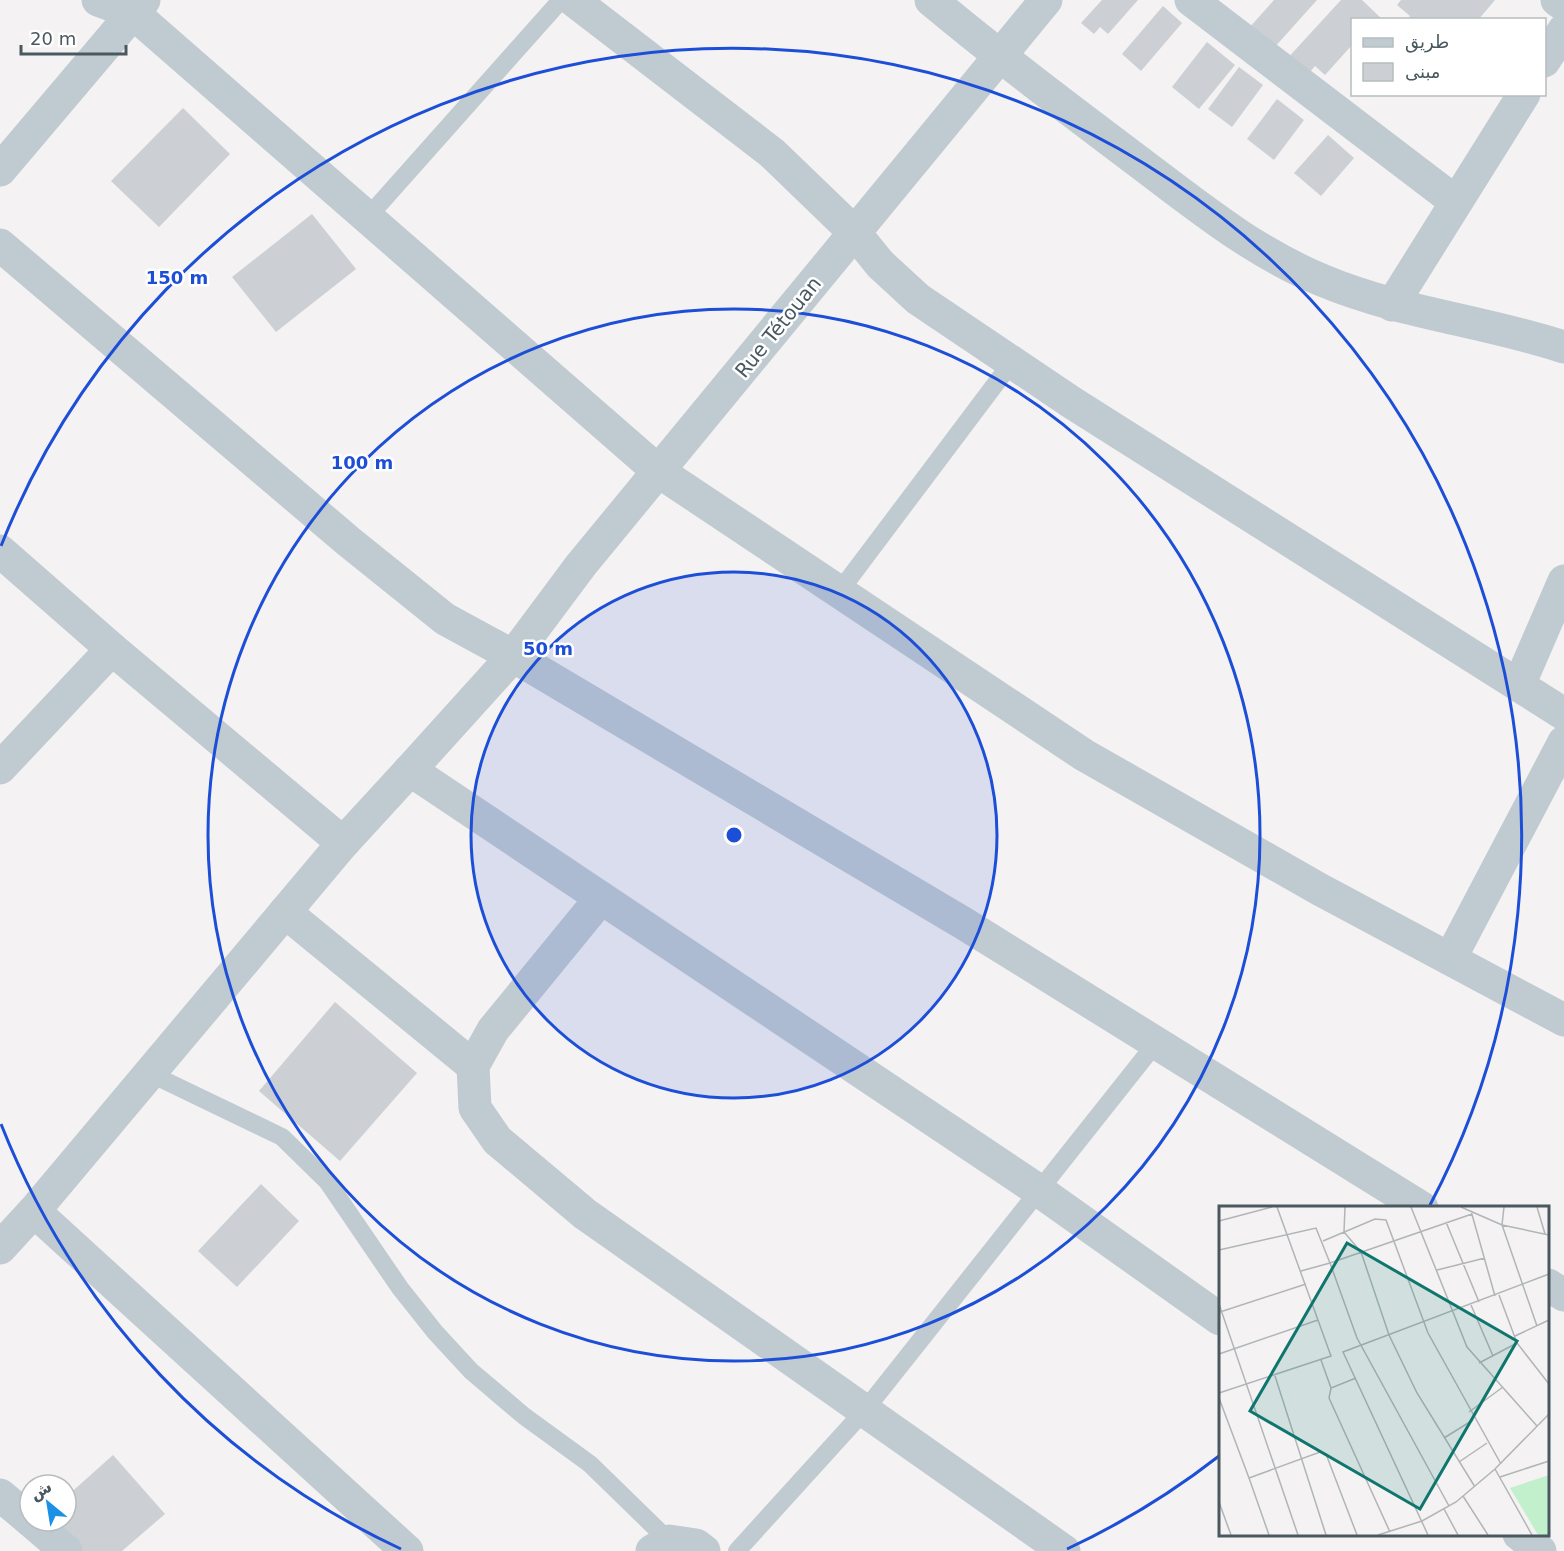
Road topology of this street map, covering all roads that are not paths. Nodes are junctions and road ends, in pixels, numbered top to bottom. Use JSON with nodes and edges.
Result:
{"nodes":[{"id":1,"x":98,"y":0,"type":"edge"},
{"id":2,"x":561,"y":0,"type":"edge"},
{"id":3,"x":573,"y":0,"type":"edge"},
{"id":4,"x":931,"y":0,"type":"edge"},
{"id":5,"x":1047,"y":0,"type":"edge"},
{"id":6,"x":1191,"y":0,"type":"edge"},
{"id":7,"x":1557,"y":0,"type":"edge"},
{"id":8,"x":1564,"y":5,"type":"edge"},
{"id":9,"x":138,"y":7,"type":"edge"},
{"id":10,"x":1564,"y":30,"type":"edge"},
{"id":11,"x":998,"y":56,"type":"junction"},
{"id":12,"x":1546,"y":59,"type":"edge"},
{"id":13,"x":1523,"y":96,"type":"edge"},
{"id":14,"x":0,"y":170,"type":"edge"},
{"id":15,"x":1456,"y":202,"type":"junction"},
{"id":16,"x":368,"y":218,"type":"junction"},
{"id":17,"x":855,"y":232,"type":"junction"},
{"id":18,"x":0,"y":245,"type":"edge"},
{"id":19,"x":1392,"y":305,"type":"junction"},
{"id":20,"x":1564,"y":347,"type":"edge"},
{"id":21,"x":1012,"y":362,"type":"junction"},
{"id":22,"x":658,"y":471,"type":"junction"},
{"id":23,"x":0,"y":551,"type":"edge"},
{"id":24,"x":1564,"y":581,"type":"edge"},
{"id":25,"x":839,"y":592,"type":"junction"},
{"id":26,"x":112,"y":649,"type":"junction"},
{"id":27,"x":513,"y":656,"type":"junction"},
{"id":28,"x":1519,"y":685,"type":"junction"},
{"id":29,"x":1564,"y":714,"type":"edge"},
{"id":30,"x":1564,"y":742,"type":"edge"},
{"id":31,"x":0,"y":768,"type":"edge"},
{"id":32,"x":410,"y":770,"type":"junction"},
{"id":33,"x":343,"y":843,"type":"junction"},
{"id":34,"x":601,"y":898,"type":"junction"},
{"id":35,"x":285,"y":912,"type":"junction"},
{"id":36,"x":1450,"y":959,"type":"junction"},
{"id":37,"x":1564,"y":1020,"type":"edge"},
{"id":38,"x":1156,"y":1043,"type":"junction"},
{"id":39,"x":473,"y":1066,"type":"junction"},
{"id":40,"x":149,"y":1073,"type":"junction"},
{"id":41,"x":1038,"y":1190,"type":"junction"},
{"id":42,"x":1419,"y":1206,"type":"edge"},
{"id":43,"x":34,"y":1211,"type":"junction"},
{"id":44,"x":0,"y":1248,"type":"edge"},
{"id":45,"x":1549,"y":1286,"type":"edge"},
{"id":46,"x":1564,"y":1295,"type":"edge"},
{"id":47,"x":1219,"y":1319,"type":"edge"},
{"id":48,"x":865,"y":1410,"type":"junction"},
{"id":49,"x":0,"y":1494,"type":"edge"},
{"id":50,"x":18,"y":1510,"type":"edge"},
{"id":51,"x":44,"y":1533,"type":"edge"},
{"id":52,"x":1521,"y":1536,"type":"edge"},
{"id":53,"x":660,"y":1546,"type":"edge"},
{"id":54,"x":66,"y":1551,"type":"edge"},
{"id":55,"x":406,"y":1551,"type":"edge"},
{"id":56,"x":704,"y":1551,"type":"edge"},
{"id":57,"x":737,"y":1551,"type":"edge"},
{"id":58,"x":1064,"y":1551,"type":"edge"},
{"id":59,"x":1540,"y":1551,"type":"edge"}],
"edges":[{"from":1,"to":9,"type":"street"},
{"from":2,"to":16,"type":"lane"},
{"from":3,"to":17,"type":"street"},
{"from":4,"to":11,"type":"street"},
{"from":5,"to":11,"type":"street","name":"Rue Tétouan"},
{"from":6,"to":15,"type":"street"},
{"from":7,"to":8,"type":"street"},
{"from":9,"to":14,"type":"street"},
{"from":9,"to":16,"type":"street"},
{"from":10,"to":12,"type":"street"},
{"from":11,"to":17,"type":"street","name":"Rue Tétouan"},
{"from":11,"to":19,"type":"street"},
{"from":13,"to":15,"type":"street"},
{"from":15,"to":19,"type":"street"},
{"from":16,"to":22,"type":"street"},
{"from":17,"to":21,"type":"street"},
{"from":17,"to":22,"type":"street","name":"Rue Tétouan"},
{"from":18,"to":27,"type":"street"},
{"from":19,"to":20,"type":"street"},
{"from":21,"to":25,"type":"lane"},
{"from":21,"to":28,"type":"street"},
{"from":22,"to":25,"type":"street"},
{"from":22,"to":27,"type":"street","name":"Rue Tétouan"},
{"from":23,"to":26,"type":"street"},
{"from":24,"to":28,"type":"street"},
{"from":25,"to":36,"type":"street"},
{"from":26,"to":31,"type":"street"},
{"from":26,"to":33,"type":"street"},
{"from":27,"to":32,"type":"street","name":"Rue Tétouan"},
{"from":27,"to":38,"type":"street"},
{"from":28,"to":29,"type":"street"},
{"from":30,"to":36,"type":"street"},
{"from":32,"to":33,"type":"street","name":"Rue Tétouan"},
{"from":32,"to":34,"type":"street"},
{"from":33,"to":35,"type":"street","name":"Rue Tétouan"},
{"from":34,"to":39,"type":"street"},
{"from":34,"to":41,"type":"street"},
{"from":35,"to":39,"type":"street"},
{"from":35,"to":40,"type":"street","name":"Rue Tétouan"},
{"from":36,"to":37,"type":"street"},
{"from":38,"to":41,"type":"lane"},
{"from":38,"to":42,"type":"street"},
{"from":39,"to":48,"type":"street"},
{"from":40,"to":43,"type":"street","name":"Rue Tétouan"},
{"from":40,"to":53,"type":"lane"},
{"from":41,"to":47,"type":"street"},
{"from":41,"to":48,"type":"lane"},
{"from":43,"to":44,"type":"street","name":"Rue Tétouan"},
{"from":43,"to":55,"type":"street"},
{"from":45,"to":46,"type":"street"},
{"from":48,"to":57,"type":"lane"},
{"from":48,"to":58,"type":"street"},
{"from":49,"to":50,"type":"street"},
{"from":51,"to":54,"type":"street"},
{"from":52,"to":59,"type":"street"},
{"from":53,"to":56,"type":"street"}]}
